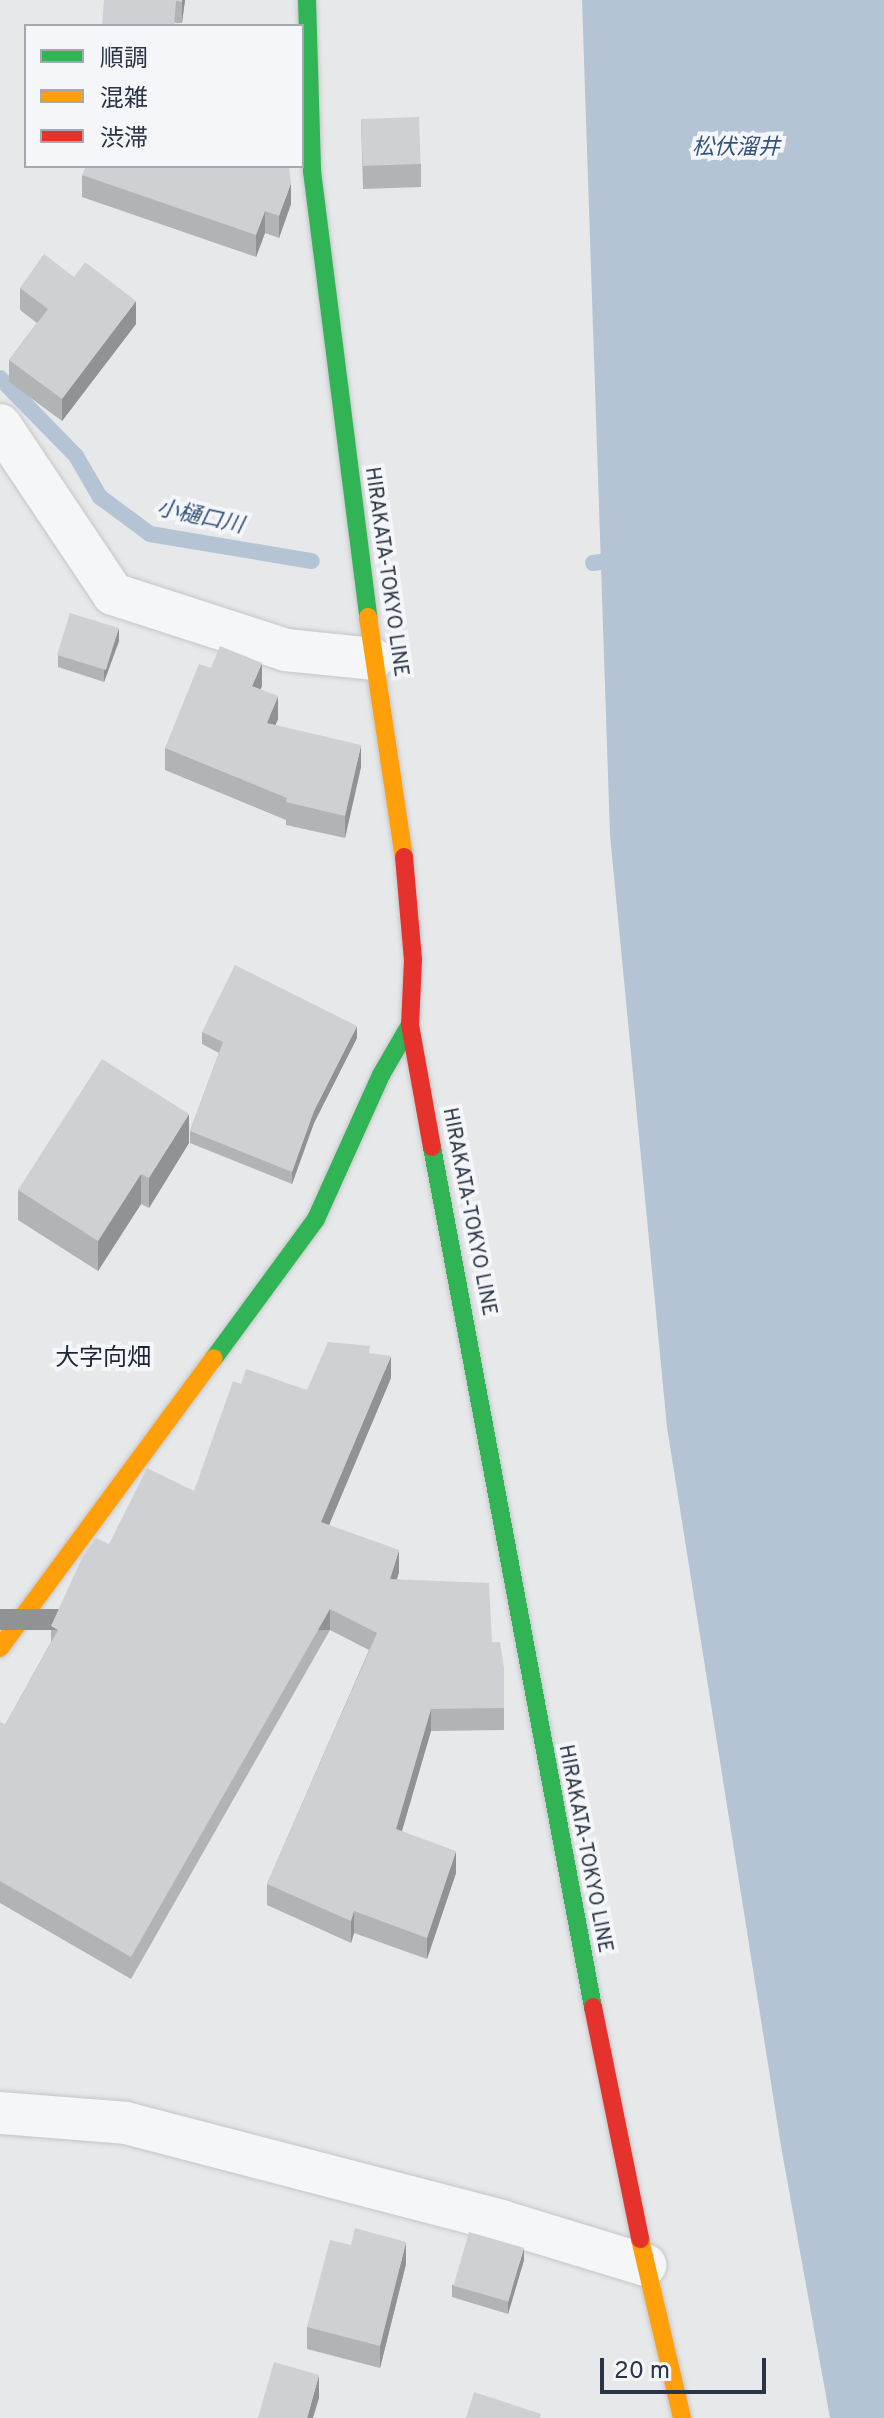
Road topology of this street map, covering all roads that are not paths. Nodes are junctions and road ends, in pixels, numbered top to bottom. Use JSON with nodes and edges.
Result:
{"nodes":[{"id":1,"x":307,"y":0,"type":"edge"},
{"id":2,"x":0,"y":425,"type":"edge"},
{"id":3,"x":373,"y":659,"type":"junction"},
{"id":4,"x":410,"y":1025,"type":"junction"},
{"id":5,"x":0,"y":1648,"type":"edge"},
{"id":6,"x":0,"y":2113,"type":"edge"},
{"id":7,"x":645,"y":2265,"type":"junction"},
{"id":8,"x":682,"y":2418,"type":"edge"}],
"edges":[{"from":1,"to":3,"type":"main road","name":"HIRAKATA-TOKYO LINE"},
{"from":2,"to":3,"type":"street"},
{"from":3,"to":4,"type":"main road","name":"HIRAKATA-TOKYO LINE"},
{"from":4,"to":5,"type":"main road"},
{"from":4,"to":7,"type":"main road","name":"HIRAKATA-TOKYO LINE"},
{"from":6,"to":7,"type":"street"},
{"from":7,"to":8,"type":"main road","name":"HIRAKATA-TOKYO LINE"}]}
